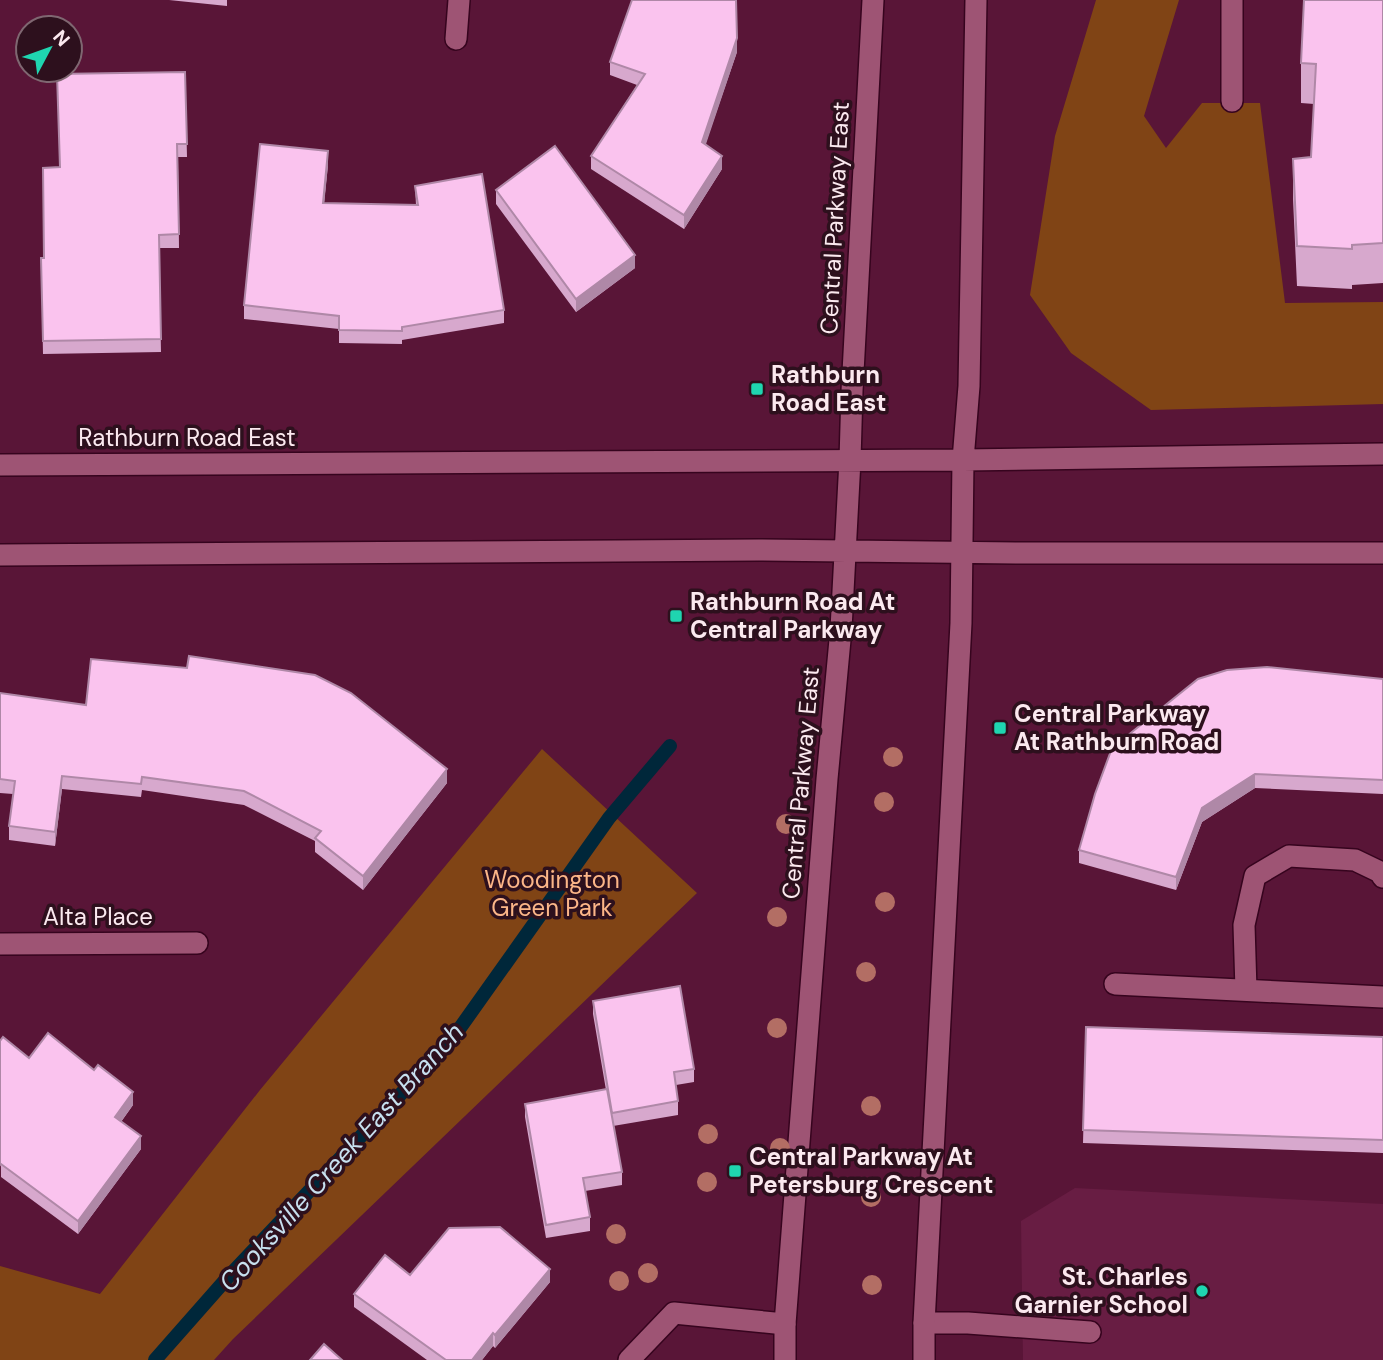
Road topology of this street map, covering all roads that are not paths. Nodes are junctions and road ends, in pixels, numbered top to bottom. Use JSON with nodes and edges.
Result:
{"nodes":[{"id":1,"x":459,"y":0,"type":"edge"},
{"id":2,"x":873,"y":0,"type":"edge"},
{"id":3,"x":976,"y":0,"type":"edge"},
{"id":4,"x":1232,"y":0,"type":"edge"},
{"id":5,"x":456,"y":39,"type":"dead end"},
{"id":6,"x":1232,"y":102,"type":"dead end"},
{"id":7,"x":1383,"y":454,"type":"edge"},
{"id":8,"x":850,"y":460,"type":"junction"},
{"id":9,"x":963,"y":460,"type":"junction"},
{"id":10,"x":0,"y":465,"type":"edge"},
{"id":11,"x":844,"y":551,"type":"junction"},
{"id":12,"x":962,"y":552,"type":"junction"},
{"id":13,"x":1383,"y":553,"type":"edge"},
{"id":14,"x":0,"y":555,"type":"edge"},
{"id":15,"x":1383,"y":877,"type":"edge"},
{"id":16,"x":197,"y":943,"type":"dead end"},
{"id":17,"x":0,"y":944,"type":"edge"},
{"id":18,"x":1115,"y":984,"type":"dead end"},
{"id":19,"x":1246,"y":990,"type":"junction"},
{"id":20,"x":1383,"y":997,"type":"edge"},
{"id":21,"x":924,"y":1322,"type":"junction"},
{"id":22,"x":785,"y":1324,"type":"junction"},
{"id":23,"x":1090,"y":1332,"type":"dead end"},
{"id":24,"x":629,"y":1360,"type":"edge"},
{"id":25,"x":785,"y":1360,"type":"edge"},
{"id":26,"x":924,"y":1360,"type":"edge"}],
"edges":[{"from":1,"to":5,"type":"street"},
{"from":2,"to":8,"type":"street","name":"Central Parkway East"},
{"from":3,"to":9,"type":"street"},
{"from":4,"to":6,"type":"street"},
{"from":7,"to":9,"type":"street","name":"Rathburn Road East"},
{"from":8,"to":9,"type":"street","name":"Rathburn Road East"},
{"from":8,"to":10,"type":"street","name":"Rathburn Road East"},
{"from":8,"to":11,"type":"street","name":"Central Parkway East"},
{"from":9,"to":12,"type":"street"},
{"from":11,"to":12,"type":"street"},
{"from":11,"to":14,"type":"street"},
{"from":11,"to":22,"type":"street","name":"Central Parkway East"},
{"from":12,"to":13,"type":"street"},
{"from":12,"to":21,"type":"street"},
{"from":15,"to":19,"type":"street"},
{"from":16,"to":17,"type":"street","name":"Alta Place"},
{"from":18,"to":19,"type":"street"},
{"from":19,"to":20,"type":"street"},
{"from":21,"to":23,"type":"street"},
{"from":21,"to":26,"type":"street"},
{"from":22,"to":24,"type":"street"},
{"from":22,"to":25,"type":"street","name":"Central Parkway East"}]}
